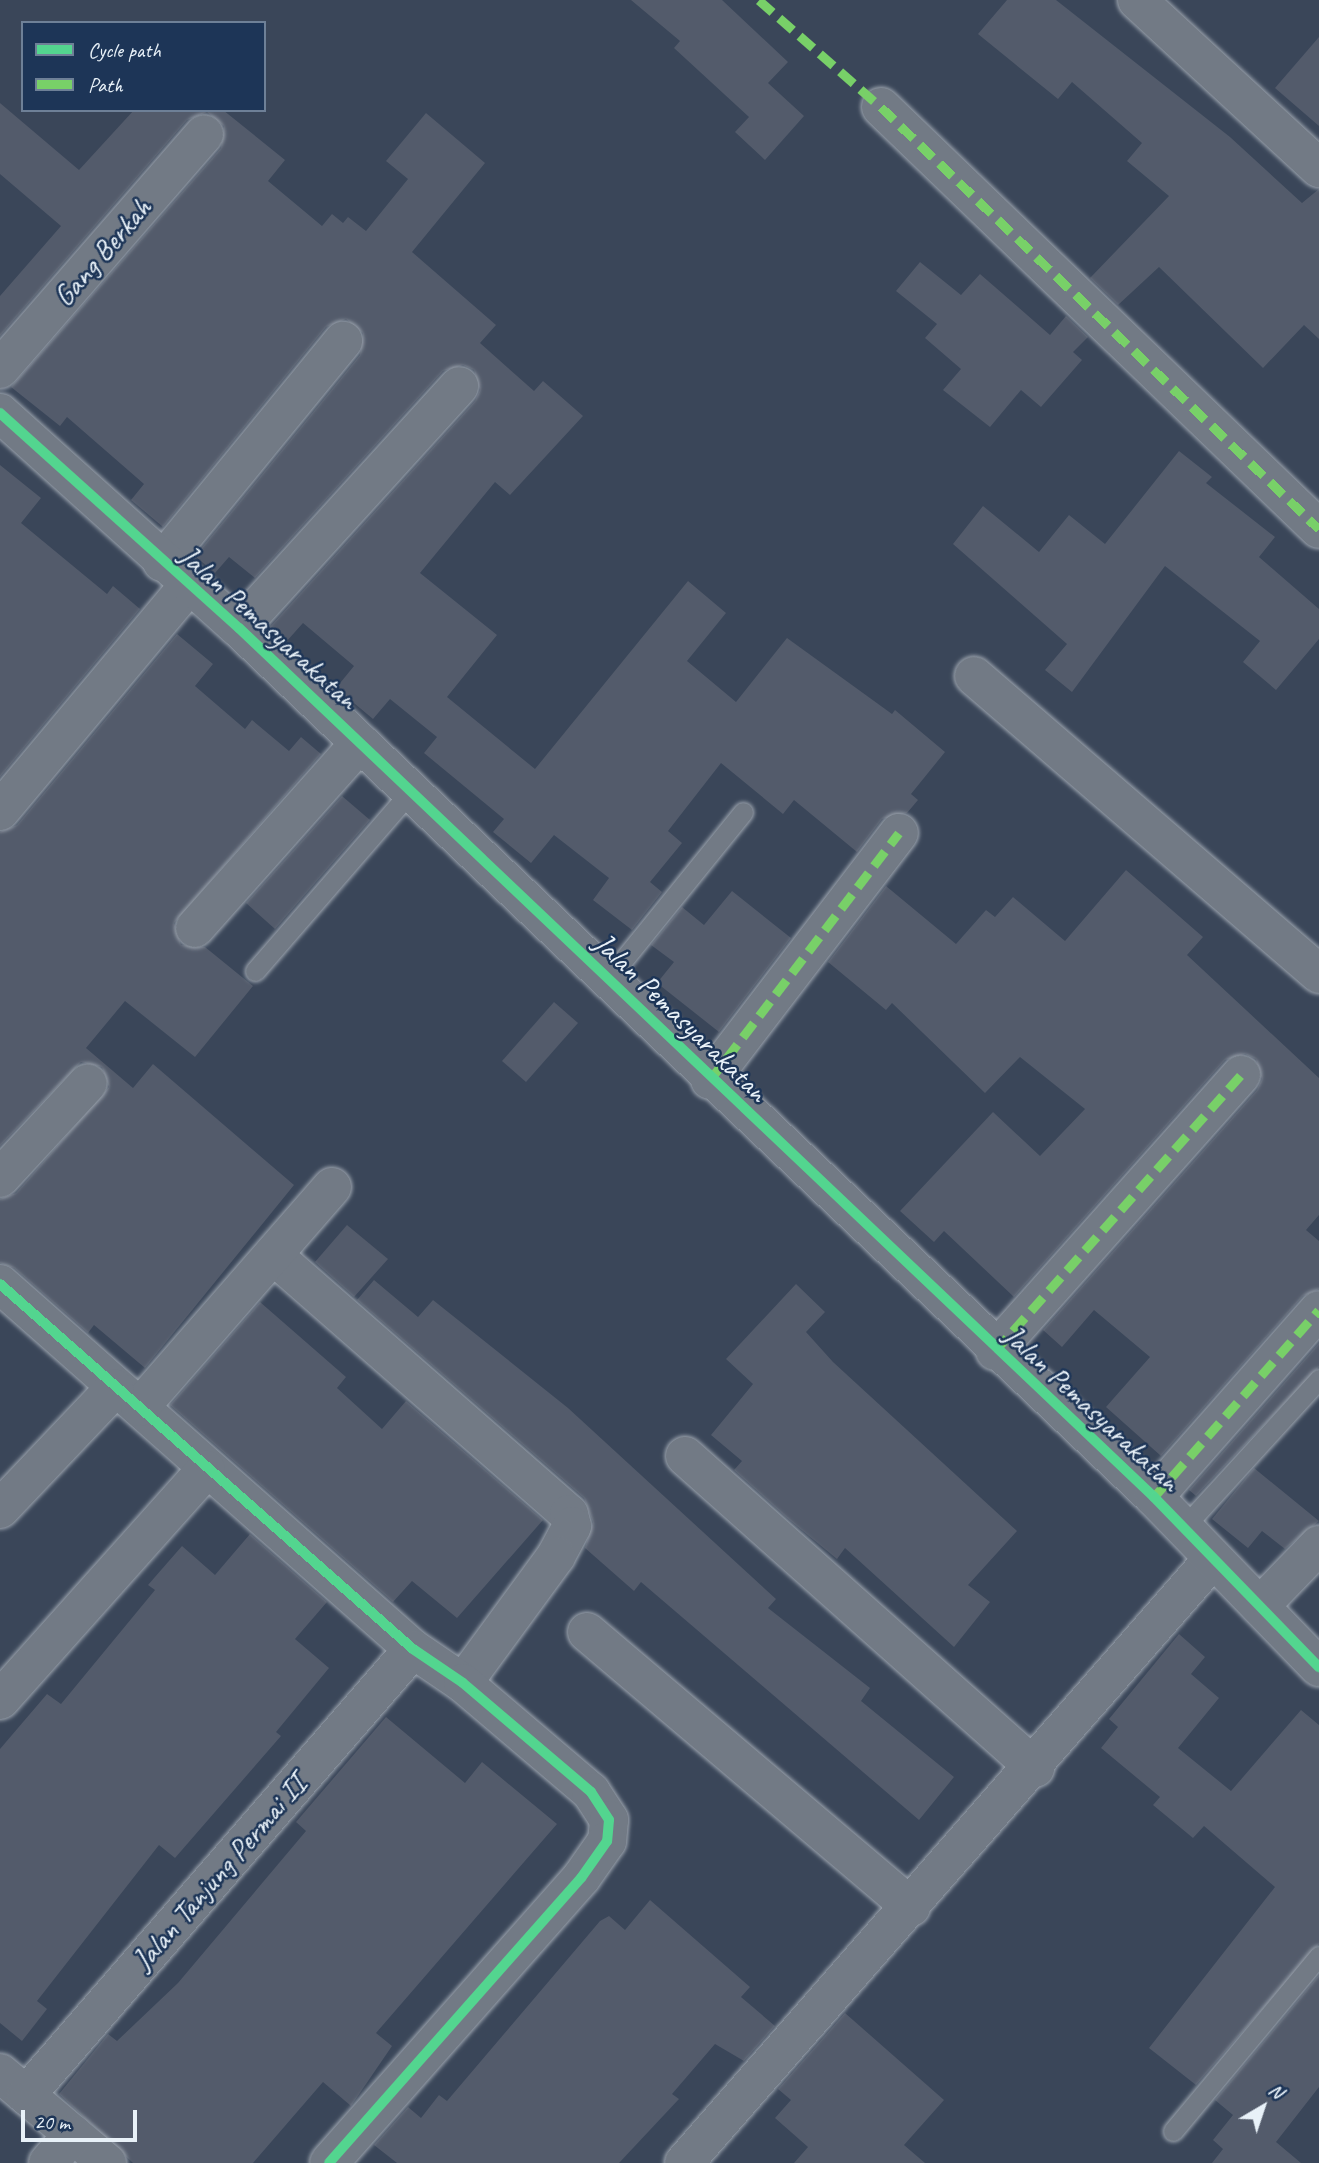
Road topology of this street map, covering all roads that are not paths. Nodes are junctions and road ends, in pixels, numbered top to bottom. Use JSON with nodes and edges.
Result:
{"nodes":[{"id":1,"x":1137,"y":0,"type":"edge"},
{"id":2,"x":881,"y":107,"type":"dead end"},
{"id":3,"x":204,"y":134,"type":"dead end"},
{"id":4,"x":1319,"y":168,"type":"edge"},
{"id":5,"x":343,"y":341,"type":"dead end"},
{"id":6,"x":0,"y":369,"type":"edge"},
{"id":7,"x":459,"y":386,"type":"dead end"},
{"id":8,"x":0,"y":413,"type":"edge"},
{"id":9,"x":1319,"y":528,"type":"edge"},
{"id":10,"x":175,"y":573,"type":"junction"},
{"id":11,"x":239,"y":628,"type":"junction"},
{"id":12,"x":974,"y":676,"type":"dead end"},
{"id":13,"x":360,"y":743,"type":"junction"},
{"id":14,"x":411,"y":791,"type":"junction"},
{"id":15,"x":0,"y":811,"type":"edge"},
{"id":16,"x":743,"y":812,"type":"dead end"},
{"id":17,"x":899,"y":833,"type":"dead end"},
{"id":18,"x":195,"y":928,"type":"dead end"},
{"id":19,"x":256,"y":971,"type":"dead end"},
{"id":20,"x":1319,"y":974,"type":"edge"},
{"id":21,"x":607,"y":980,"type":"junction"},
{"id":22,"x":1241,"y":1075,"type":"dead end"},
{"id":23,"x":710,"y":1080,"type":"junction"},
{"id":24,"x":88,"y":1083,"type":"dead end"},
{"id":25,"x":0,"y":1178,"type":"edge"},
{"id":26,"x":332,"y":1187,"type":"dead end"},
{"id":27,"x":273,"y":1255,"type":"junction"},
{"id":28,"x":0,"y":1284,"type":"edge"},
{"id":29,"x":1319,"y":1310,"type":"edge"},
{"id":30,"x":995,"y":1351,"type":"junction"},
{"id":31,"x":1319,"y":1379,"type":"edge"},
{"id":32,"x":127,"y":1398,"type":"junction"},
{"id":33,"x":685,"y":1456,"type":"dead end"},
{"id":34,"x":206,"y":1470,"type":"junction"},
{"id":35,"x":1154,"y":1497,"type":"junction"},
{"id":36,"x":0,"y":1509,"type":"edge"},
{"id":37,"x":1183,"y":1528,"type":"junction"},
{"id":38,"x":1319,"y":1545,"type":"edge"},
{"id":39,"x":1213,"y":1559,"type":"junction"},
{"id":40,"x":1260,"y":1606,"type":"junction"},
{"id":41,"x":587,"y":1632,"type":"dead end"},
{"id":42,"x":413,"y":1649,"type":"junction"},
{"id":43,"x":1319,"y":1667,"type":"edge"},
{"id":44,"x":463,"y":1683,"type":"junction"},
{"id":45,"x":0,"y":1700,"type":"edge"},
{"id":46,"x":1035,"y":1768,"type":"junction"},
{"id":47,"x":911,"y":1907,"type":"junction"},
{"id":48,"x":1319,"y":1956,"type":"edge"},
{"id":49,"x":13,"y":2084,"type":"edge"},
{"id":50,"x":1173,"y":2131,"type":"dead end"},
{"id":51,"x":73,"y":2134,"type":"junction"},
{"id":52,"x":48,"y":2163,"type":"edge"},
{"id":53,"x":107,"y":2163,"type":"edge"},
{"id":54,"x":329,"y":2163,"type":"edge"},
{"id":55,"x":684,"y":2163,"type":"edge"}],
"edges":[{"from":1,"to":4,"type":"street"},
{"from":2,"to":9,"type":"street"},
{"from":3,"to":6,"type":"street","name":"Gang Berkah"},
{"from":5,"to":10,"type":"street"},
{"from":7,"to":11,"type":"street"},
{"from":8,"to":10,"type":"street","name":"Jalan Pemasyarakatan"},
{"from":10,"to":11,"type":"street","name":"Jalan Pemasyarakatan"},
{"from":10,"to":15,"type":"street"},
{"from":11,"to":13,"type":"street","name":"Jalan Pemasyarakatan"},
{"from":12,"to":20,"type":"street"},
{"from":13,"to":14,"type":"street","name":"Jalan Pemasyarakatan"},
{"from":13,"to":18,"type":"street"},
{"from":14,"to":19,"type":"lane"},
{"from":14,"to":21,"type":"street","name":"Jalan Pemasyarakatan"},
{"from":16,"to":21,"type":"lane"},
{"from":17,"to":23,"type":"street"},
{"from":21,"to":23,"type":"street","name":"Jalan Pemasyarakatan"},
{"from":22,"to":30,"type":"street"},
{"from":23,"to":30,"type":"street","name":"Jalan Pemasyarakatan"},
{"from":24,"to":25,"type":"street"},
{"from":26,"to":27,"type":"street"},
{"from":27,"to":32,"type":"street"},
{"from":27,"to":44,"type":"street"},
{"from":28,"to":32,"type":"street"},
{"from":29,"to":35,"type":"street"},
{"from":30,"to":35,"type":"street","name":"Jalan Pemasyarakatan"},
{"from":31,"to":37,"type":"lane"},
{"from":32,"to":34,"type":"street"},
{"from":32,"to":36,"type":"street"},
{"from":33,"to":46,"type":"street"},
{"from":34,"to":42,"type":"street"},
{"from":34,"to":45,"type":"street"},
{"from":35,"to":37,"type":"street","name":"Jalan Pemasyarakatan"},
{"from":37,"to":39,"type":"street","name":"Jalan Pemasyarakatan"},
{"from":38,"to":40,"type":"street"},
{"from":39,"to":40,"type":"street","name":"Jalan Pemasyarakatan"},
{"from":39,"to":46,"type":"street"},
{"from":40,"to":43,"type":"street","name":"Jalan Pemasyarakatan"},
{"from":41,"to":47,"type":"street"},
{"from":42,"to":44,"type":"street"},
{"from":42,"to":49,"type":"street","name":"Jalan Tanjung Permai II"},
{"from":44,"to":54,"type":"street"},
{"from":46,"to":47,"type":"street"},
{"from":47,"to":55,"type":"street"},
{"from":48,"to":50,"type":"lane"},
{"from":49,"to":51,"type":"street"},
{"from":51,"to":52,"type":"street"},
{"from":51,"to":53,"type":"street"}]}
